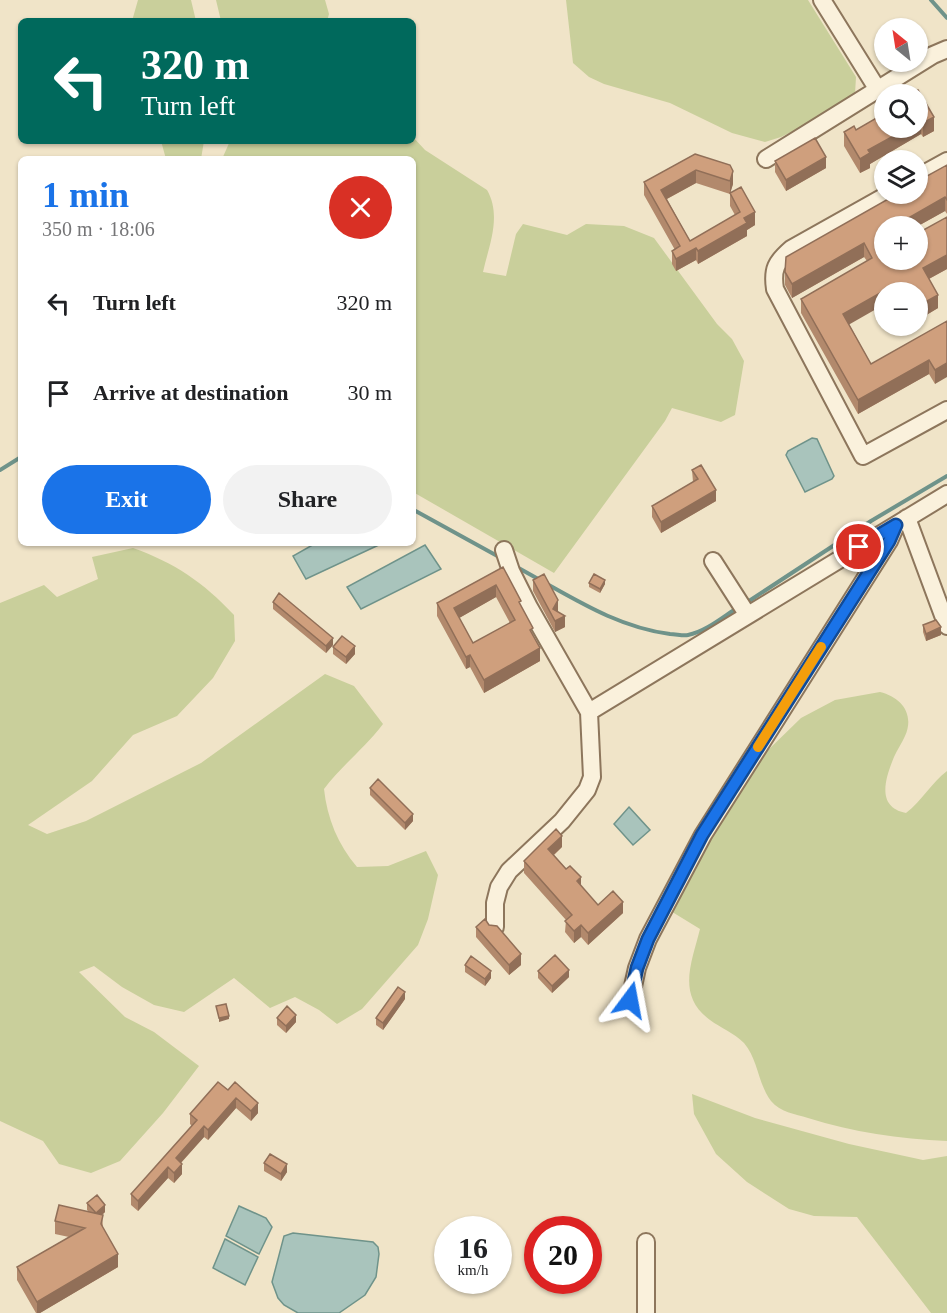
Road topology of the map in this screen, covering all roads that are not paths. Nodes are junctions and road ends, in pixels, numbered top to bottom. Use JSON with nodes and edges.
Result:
{"nodes":[{"id":1,"x":822,"y":0,"type":"edge"},
{"id":2,"x":947,"y":49,"type":"edge"},
{"id":3,"x":874,"y":84,"type":"edge"},
{"id":4,"x":888,"y":84,"type":"edge"},
{"id":5,"x":874,"y":92,"type":"edge"},
{"id":6,"x":766,"y":159,"type":"dead end"},
{"id":7,"x":947,"y":161,"type":"edge"},
{"id":8,"x":928,"y":171,"type":"edge"},
{"id":9,"x":874,"y":202,"type":"edge"},
{"id":10,"x":947,"y":410,"type":"edge"},
{"id":11,"x":947,"y":494,"type":"edge"},
{"id":12,"x":901,"y":521,"type":"junction"},
{"id":13,"x":504,"y":550,"type":"dead end"},
{"id":14,"x":713,"y":561,"type":"dead end"},
{"id":15,"x":743,"y":608,"type":"junction"},
{"id":16,"x":947,"y":626,"type":"edge"},
{"id":17,"x":589,"y":712,"type":"junction"},
{"id":18,"x":495,"y":927,"type":"edge"},
{"id":19,"x":630,"y":1000,"type":"dead end"},
{"id":20,"x":646,"y":1242,"type":"dead end"},
{"id":21,"x":646,"y":1313,"type":"edge"}],
"edges":[{"from":1,"to":3,"type":"street"},
{"from":2,"to":4,"type":"street"},
{"from":5,"to":6,"type":"street"},
{"from":7,"to":8,"type":"street"},
{"from":9,"to":10,"type":"street"},
{"from":11,"to":12,"type":"street"},
{"from":12,"to":15,"type":"street"},
{"from":12,"to":16,"type":"street"},
{"from":12,"to":19,"type":"street"},
{"from":13,"to":17,"type":"street"},
{"from":14,"to":15,"type":"street"},
{"from":15,"to":17,"type":"street"},
{"from":17,"to":18,"type":"street"},
{"from":20,"to":21,"type":"street"}]}
